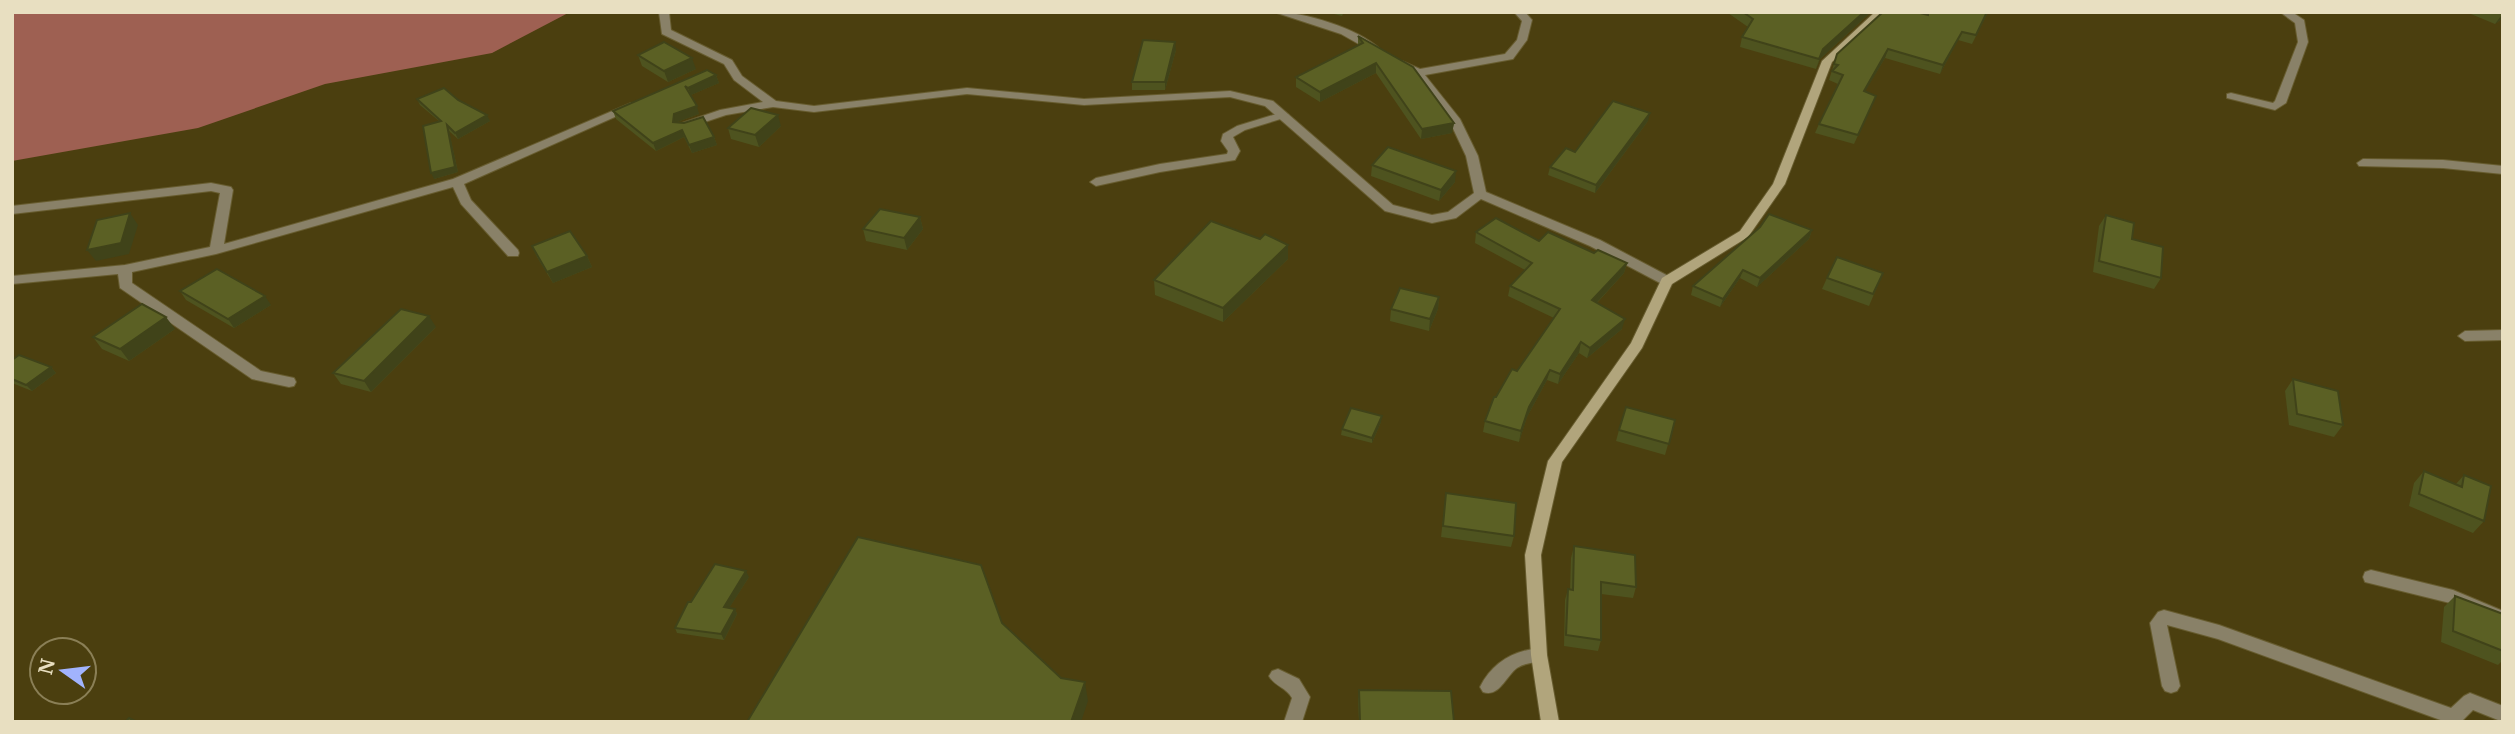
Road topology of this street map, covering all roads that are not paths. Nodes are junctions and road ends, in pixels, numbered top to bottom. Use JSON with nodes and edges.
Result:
{"nodes":[{"id":1,"x":664,"y":12,"type":"edge"},
{"id":2,"x":1279,"y":12,"type":"edge"},
{"id":3,"x":1519,"y":12,"type":"edge"},
{"id":4,"x":1881,"y":12,"type":"edge"},
{"id":5,"x":2285,"y":12,"type":"edge"},
{"id":6,"x":1381,"y":52,"type":"edge"},
{"id":7,"x":1394,"y":59,"type":"edge"},
{"id":8,"x":728,"y":62,"type":"junction"},
{"id":9,"x":716,"y":68,"type":"dead end"},
{"id":10,"x":1418,"y":73,"type":"junction"},
{"id":11,"x":2231,"y":96,"type":"dead end"},
{"id":12,"x":643,"y":100,"type":"edge"},
{"id":13,"x":773,"y":104,"type":"junction"},
{"id":14,"x":1283,"y":115,"type":"junction"},
{"id":15,"x":682,"y":126,"type":"edge"},
{"id":16,"x":2363,"y":163,"type":"dead end"},
{"id":17,"x":2503,"y":170,"type":"edge"},
{"id":18,"x":457,"y":182,"type":"junction"},
{"id":19,"x":1096,"y":182,"type":"dead end"},
{"id":20,"x":1480,"y":194,"type":"junction"},
{"id":21,"x":12,"y":210,"type":"edge"},
{"id":22,"x":216,"y":250,"type":"junction"},
{"id":23,"x":513,"y":253,"type":"dead end"},
{"id":24,"x":125,"y":268,"type":"junction"},
{"id":25,"x":12,"y":279,"type":"edge"},
{"id":26,"x":1667,"y":281,"type":"junction"},
{"id":27,"x":2503,"y":335,"type":"edge"},
{"id":28,"x":2465,"y":336,"type":"dead end"},
{"id":29,"x":289,"y":382,"type":"dead end"},
{"id":30,"x":2371,"y":577,"type":"dead end"},
{"id":31,"x":2503,"y":619,"type":"edge"},
{"id":32,"x":1539,"y":654,"type":"junction"},
{"id":33,"x":1278,"y":676,"type":"dead end"},
{"id":34,"x":2171,"y":686,"type":"dead end"},
{"id":35,"x":1489,"y":687,"type":"dead end"},
{"id":36,"x":2503,"y":713,"type":"edge"},
{"id":37,"x":1293,"y":722,"type":"edge"},
{"id":38,"x":1550,"y":722,"type":"edge"}],
"edges":[{"from":1,"to":8,"type":"street"},
{"from":2,"to":6,"type":"street"},
{"from":3,"to":10,"type":"street"},
{"from":4,"to":26,"type":"street"},
{"from":5,"to":11,"type":"street"},
{"from":7,"to":10,"type":"street"},
{"from":8,"to":9,"type":"street"},
{"from":8,"to":13,"type":"street"},
{"from":10,"to":20,"type":"street"},
{"from":12,"to":18,"type":"street"},
{"from":13,"to":14,"type":"street"},
{"from":13,"to":15,"type":"street"},
{"from":14,"to":19,"type":"street"},
{"from":14,"to":20,"type":"street"},
{"from":16,"to":17,"type":"street"},
{"from":18,"to":22,"type":"street"},
{"from":18,"to":23,"type":"street"},
{"from":20,"to":26,"type":"street"},
{"from":21,"to":22,"type":"street"},
{"from":22,"to":24,"type":"street"},
{"from":24,"to":25,"type":"street"},
{"from":24,"to":29,"type":"street"},
{"from":26,"to":32,"type":"street"},
{"from":27,"to":28,"type":"street"},
{"from":30,"to":31,"type":"street"},
{"from":32,"to":35,"type":"street"},
{"from":32,"to":38,"type":"street"},
{"from":33,"to":37,"type":"street"},
{"from":34,"to":36,"type":"street"}]}
